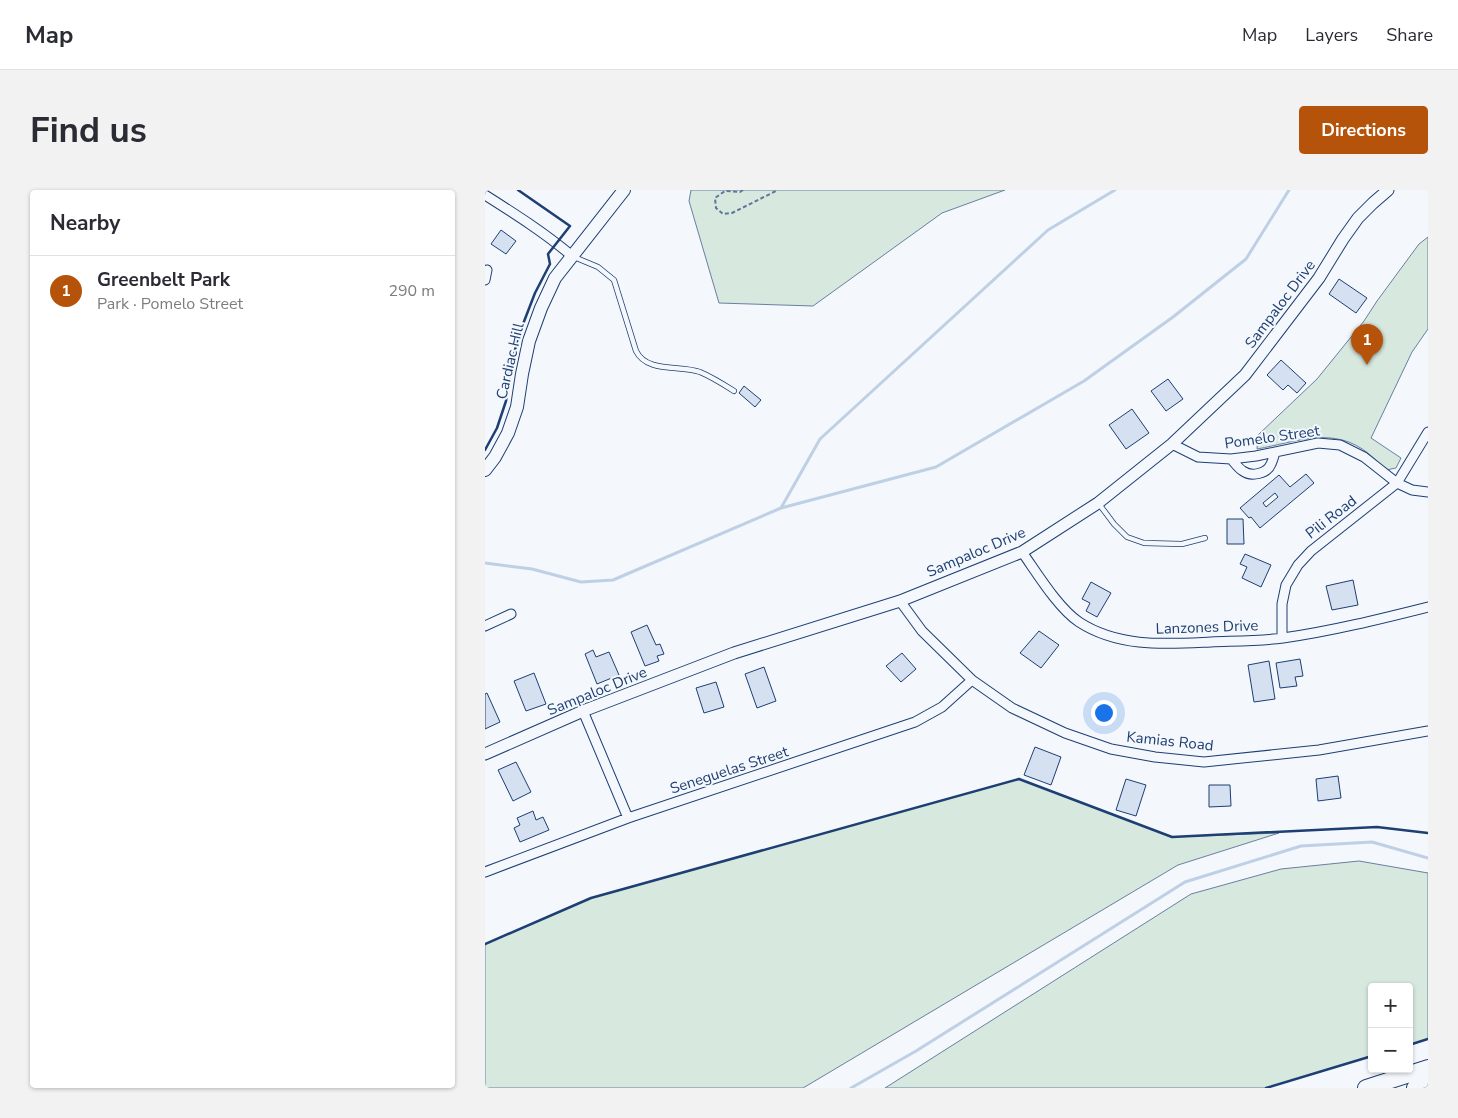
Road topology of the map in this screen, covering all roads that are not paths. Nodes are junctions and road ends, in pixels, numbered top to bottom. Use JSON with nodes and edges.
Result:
{"nodes":[{"id":1,"x":625,"y":190,"type":"edge"},
{"id":2,"x":1388,"y":190,"type":"edge"},
{"id":3,"x":485,"y":195,"type":"edge"},
{"id":4,"x":572,"y":256,"type":"junction"},
{"id":5,"x":734,"y":391,"type":"dead end"},
{"id":6,"x":1428,"y":432,"type":"edge"},
{"id":7,"x":1171,"y":444,"type":"junction"},
{"id":8,"x":1275,"y":452,"type":"junction"},
{"id":9,"x":1231,"y":459,"type":"junction"},
{"id":10,"x":485,"y":470,"type":"edge"},
{"id":11,"x":1397,"y":483,"type":"junction"},
{"id":12,"x":1428,"y":492,"type":"edge"},
{"id":13,"x":1098,"y":503,"type":"junction"},
{"id":14,"x":1205,"y":538,"type":"dead end"},
{"id":15,"x":1022,"y":552,"type":"junction"},
{"id":16,"x":900,"y":600,"type":"junction"},
{"id":17,"x":1428,"y":607,"type":"edge"},
{"id":18,"x":511,"y":614,"type":"dead end"},
{"id":19,"x":485,"y":626,"type":"edge"},
{"id":20,"x":1282,"y":638,"type":"junction"},
{"id":21,"x":972,"y":680,"type":"junction"},
{"id":22,"x":583,"y":711,"type":"junction"},
{"id":23,"x":1428,"y":731,"type":"edge"},
{"id":24,"x":485,"y":754,"type":"edge"},
{"id":25,"x":627,"y":818,"type":"junction"},
{"id":26,"x":485,"y":872,"type":"edge"},
{"id":27,"x":1428,"y":1068,"type":"edge"},
{"id":28,"x":1428,"y":1084,"type":"edge"},
{"id":29,"x":1366,"y":1088,"type":"edge"},
{"id":30,"x":1415,"y":1088,"type":"edge"}],
"edges":[{"from":1,"to":4,"type":"main road","name":"Cardiac Hill"},
{"from":2,"to":7,"type":"street","name":"Sampaloc Drive"},
{"from":3,"to":4,"type":"street"},
{"from":4,"to":5,"type":"lane"},
{"from":4,"to":10,"type":"main road","name":"Cardiac Hill"},
{"from":6,"to":11,"type":"street","name":"Pili Road"},
{"from":7,"to":9,"type":"street","name":"Pomelo Street"},
{"from":7,"to":13,"type":"street","name":"Sampaloc Drive"},
{"from":8,"to":9,"type":"street","name":"Pomelo Street"},
{"from":8,"to":9,"type":"street"},
{"from":8,"to":11,"type":"street","name":"Pomelo Street"},
{"from":11,"to":12,"type":"street"},
{"from":11,"to":20,"type":"street","name":"Pili Road"},
{"from":13,"to":14,"type":"lane"},
{"from":13,"to":15,"type":"street","name":"Sampaloc Drive"},
{"from":15,"to":16,"type":"street","name":"Sampaloc Drive"},
{"from":15,"to":20,"type":"street","name":"Lanzones Drive"},
{"from":16,"to":21,"type":"street","name":"Kamias Road"},
{"from":16,"to":22,"type":"street","name":"Sampaloc Drive"},
{"from":17,"to":20,"type":"street","name":"Lanzones Drive"},
{"from":18,"to":19,"type":"street"},
{"from":21,"to":23,"type":"street","name":"Kamias Road"},
{"from":21,"to":25,"type":"street","name":"Seneguelas Street"},
{"from":22,"to":24,"type":"street","name":"Sampaloc Drive"},
{"from":22,"to":25,"type":"street"},
{"from":25,"to":26,"type":"street","name":"Seneguelas Street"},
{"from":27,"to":29,"type":"highway"},
{"from":28,"to":30,"type":"highway"}]}
